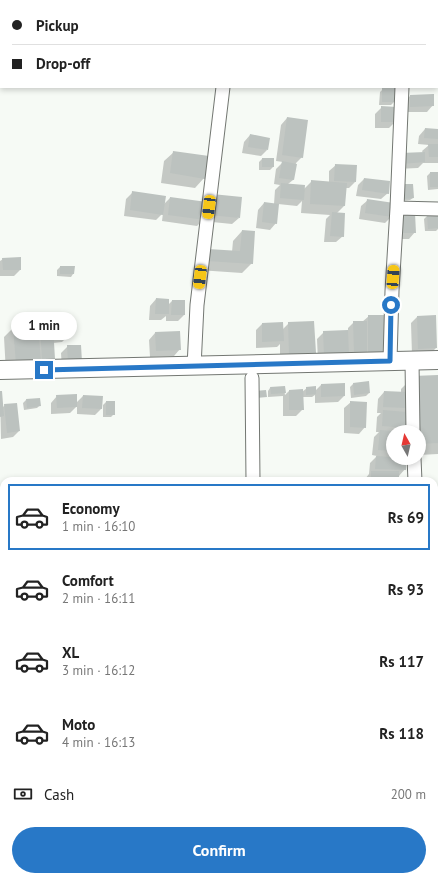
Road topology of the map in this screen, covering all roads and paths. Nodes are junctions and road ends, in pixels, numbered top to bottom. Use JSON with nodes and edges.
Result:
{"nodes":[{"id":1,"x":223,"y":88,"type":"edge"},
{"id":2,"x":402,"y":88,"type":"edge"},
{"id":3,"x":397,"y":208,"type":"junction"},
{"id":4,"x":438,"y":209,"type":"edge"},
{"id":5,"x":438,"y":360,"type":"edge"},
{"id":6,"x":390,"y":361,"type":"junction"},
{"id":7,"x":412,"y":361,"type":"junction"},
{"id":8,"x":194,"y":366,"type":"junction"},
{"id":9,"x":0,"y":370,"type":"edge"},
{"id":10,"x":252,"y":378,"type":"dead end"},
{"id":11,"x":413,"y":425,"type":"edge"},
{"id":12,"x":414,"y":465,"type":"edge"},
{"id":13,"x":254,"y":477,"type":"edge"},
{"id":14,"x":415,"y":477,"type":"edge"}],
"edges":[{"from":1,"to":8,"type":"street"},
{"from":2,"to":3,"type":"street"},
{"from":3,"to":4,"type":"street"},
{"from":3,"to":6,"type":"street"},
{"from":5,"to":7,"type":"street"},
{"from":6,"to":7,"type":"street"},
{"from":6,"to":8,"type":"street"},
{"from":7,"to":11,"type":"street"},
{"from":8,"to":9,"type":"street"},
{"from":10,"to":13,"type":"street"},
{"from":12,"to":14,"type":"street"}]}
